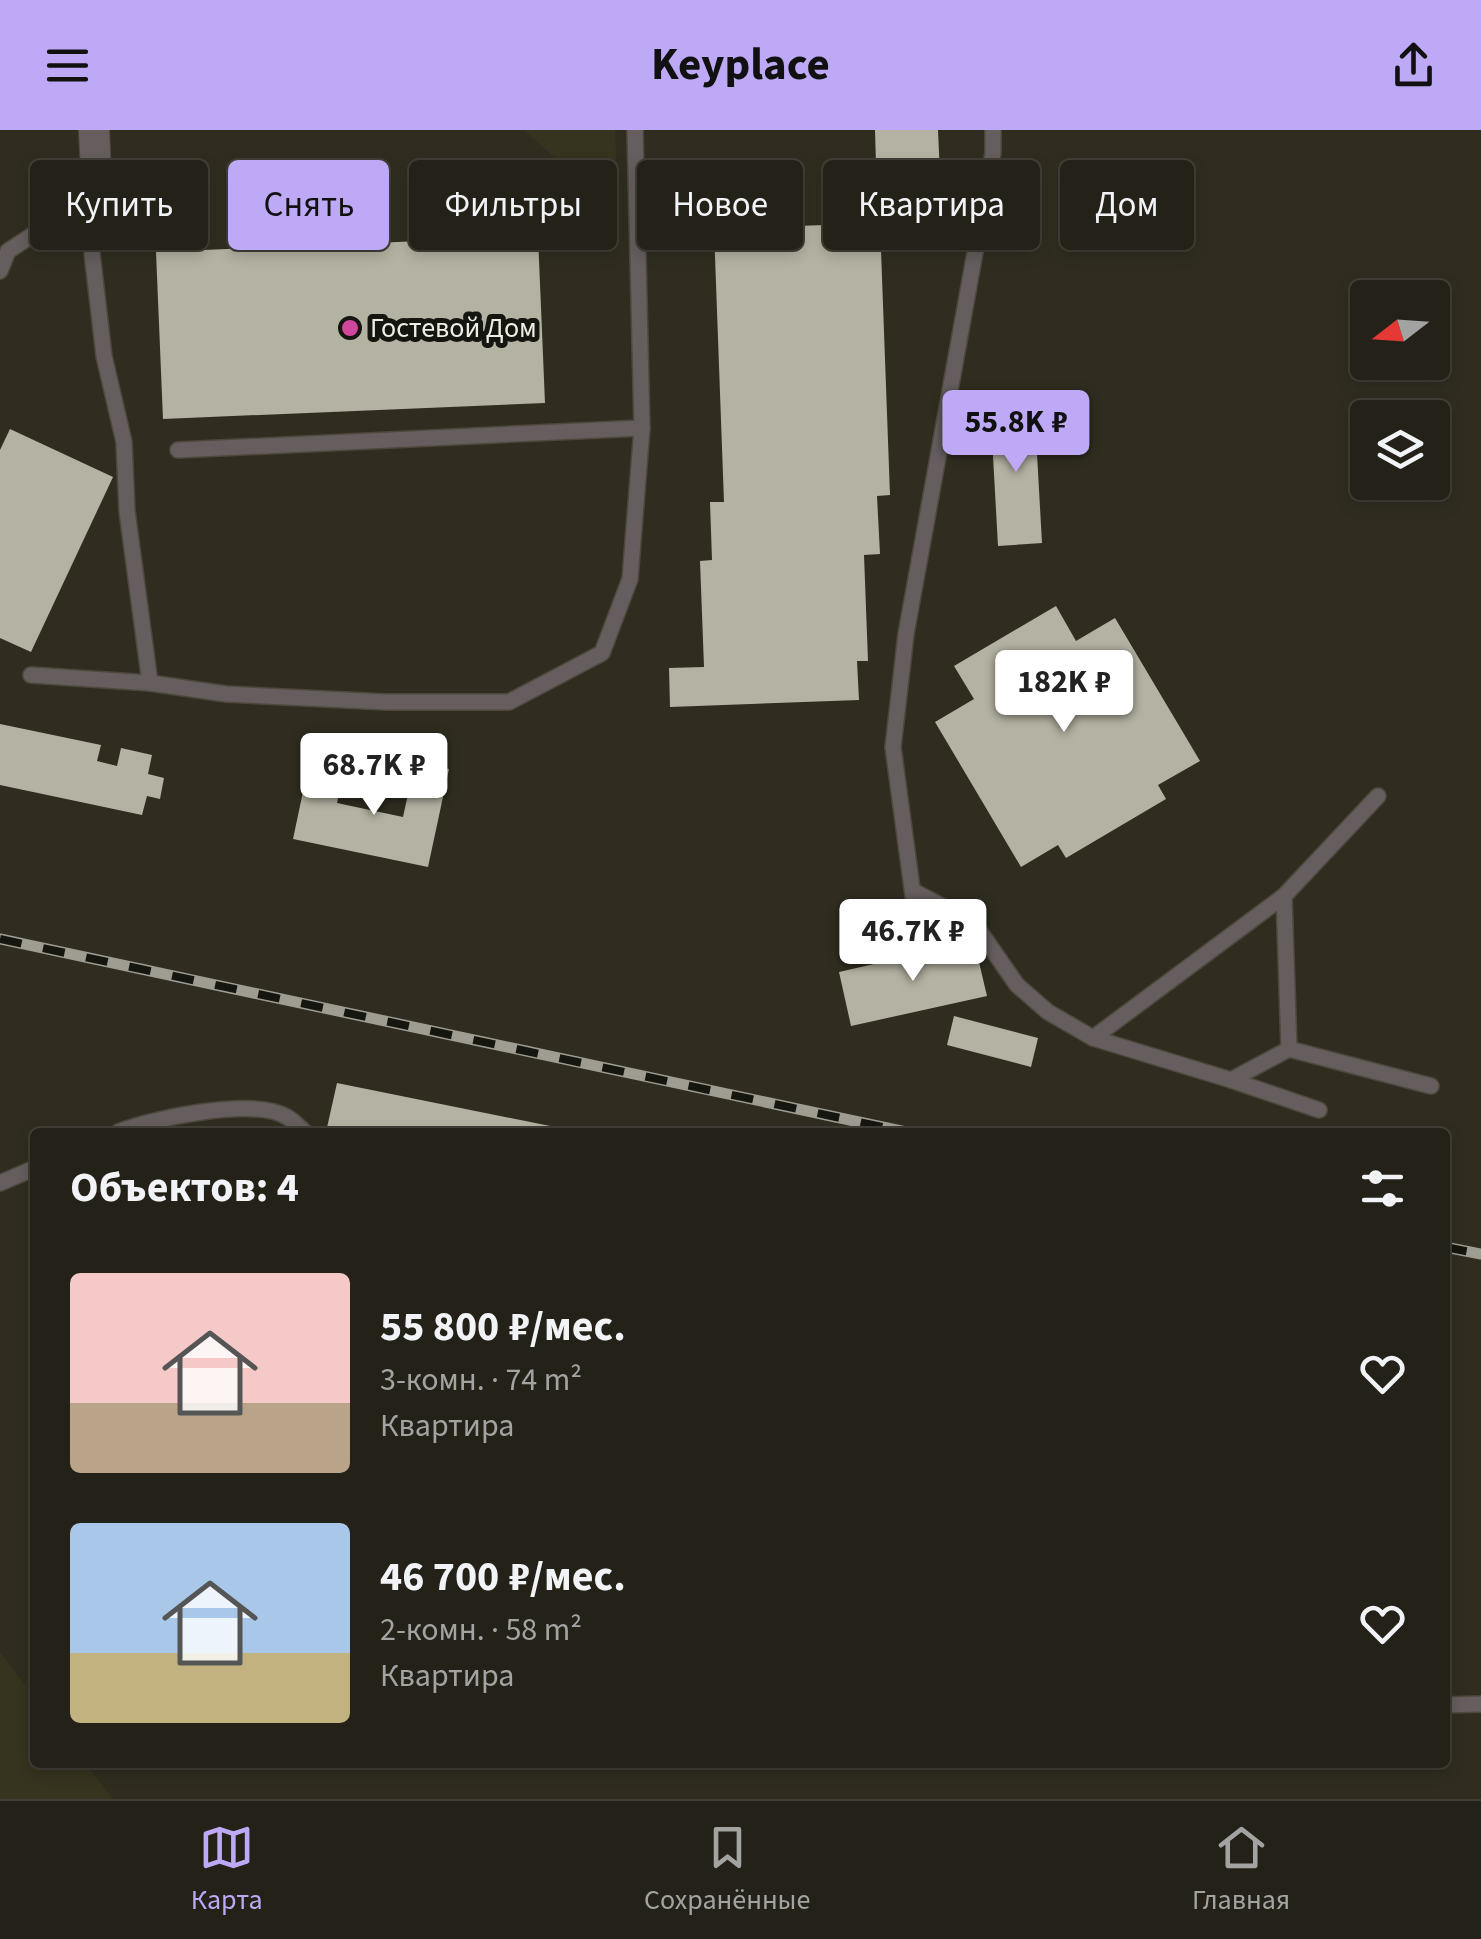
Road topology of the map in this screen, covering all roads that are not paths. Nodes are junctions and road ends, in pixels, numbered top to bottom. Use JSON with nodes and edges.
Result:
{"nodes":[{"id":1,"x":94,"y":130,"type":"edge"},
{"id":2,"x":635,"y":130,"type":"edge"},
{"id":3,"x":992,"y":130,"type":"edge"},
{"id":4,"x":95,"y":160,"type":"edge"},
{"id":5,"x":30,"y":237,"type":"edge"},
{"id":6,"x":92,"y":253,"type":"dead end"},
{"id":7,"x":0,"y":271,"type":"edge"},
{"id":8,"x":642,"y":428,"type":"junction"},
{"id":9,"x":178,"y":450,"type":"dead end"},
{"id":10,"x":31,"y":675,"type":"dead end"},
{"id":11,"x":150,"y":683,"type":"junction"},
{"id":12,"x":1378,"y":796,"type":"dead end"},
{"id":13,"x":913,"y":891,"type":"junction"},
{"id":14,"x":1284,"y":896,"type":"junction"},
{"id":15,"x":916,"y":918,"type":"dead end"},
{"id":16,"x":1093,"y":1038,"type":"junction"},
{"id":17,"x":1289,"y":1049,"type":"junction"},
{"id":18,"x":1231,"y":1080,"type":"junction"},
{"id":19,"x":1430,"y":1086,"type":"dead end"},
{"id":20,"x":1319,"y":1110,"type":"dead end"},
{"id":21,"x":127,"y":1128,"type":"edge"},
{"id":22,"x":301,"y":1128,"type":"edge"},
{"id":23,"x":30,"y":1170,"type":"edge"},
{"id":24,"x":0,"y":1182,"type":"edge"},
{"id":25,"x":1481,"y":1704,"type":"edge"},
{"id":26,"x":1450,"y":1705,"type":"edge"}],
"edges":[{"from":1,"to":4,"type":"street"},
{"from":2,"to":8,"type":"lane"},
{"from":3,"to":13,"type":"lane"},
{"from":5,"to":7,"type":"lane"},
{"from":6,"to":11,"type":"lane"},
{"from":8,"to":9,"type":"lane"},
{"from":8,"to":11,"type":"lane"},
{"from":10,"to":11,"type":"lane"},
{"from":12,"to":14,"type":"lane"},
{"from":13,"to":15,"type":"lane"},
{"from":13,"to":16,"type":"lane"},
{"from":14,"to":16,"type":"lane"},
{"from":14,"to":17,"type":"lane"},
{"from":16,"to":18,"type":"lane"},
{"from":17,"to":18,"type":"lane"},
{"from":17,"to":19,"type":"lane"},
{"from":18,"to":20,"type":"lane"},
{"from":21,"to":22,"type":"lane"},
{"from":23,"to":24,"type":"lane"},
{"from":25,"to":26,"type":"lane"}]}
